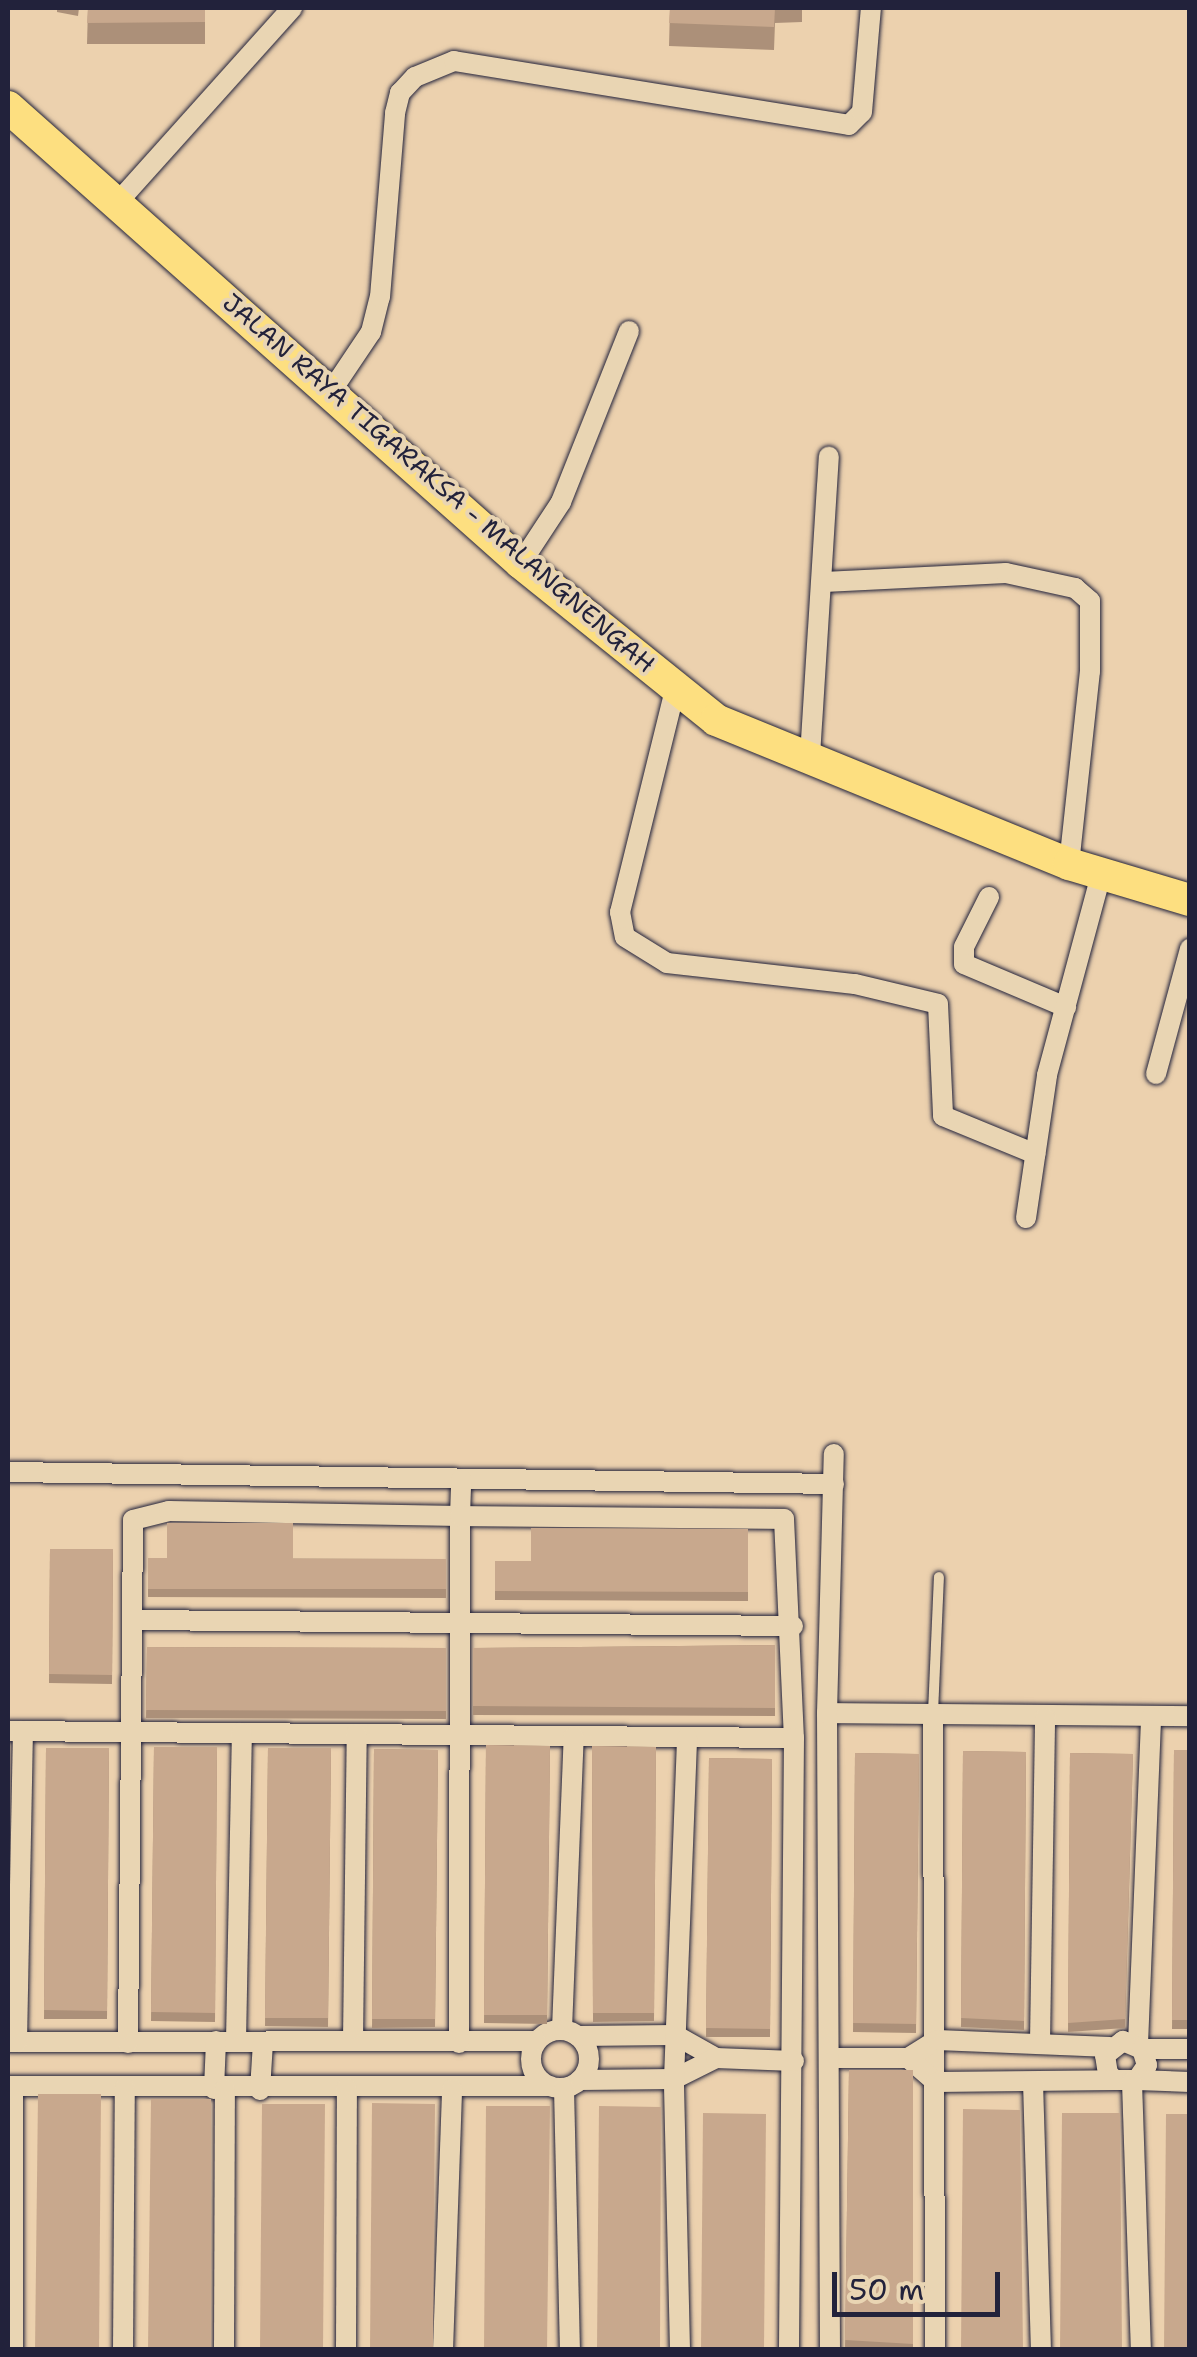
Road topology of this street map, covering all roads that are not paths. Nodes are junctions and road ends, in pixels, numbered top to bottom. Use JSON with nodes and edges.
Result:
{"nodes":[{"id":1,"x":292,"y":8,"type":"edge"},
{"id":2,"x":871,"y":8,"type":"edge"},
{"id":3,"x":8,"y":107,"type":"edge"},
{"id":4,"x":118,"y":202,"type":"junction"},
{"id":5,"x":629,"y":331,"type":"dead end"},
{"id":6,"x":332,"y":390,"type":"junction"},
{"id":7,"x":828,"y":458,"type":"dead end"},
{"id":8,"x":521,"y":563,"type":"junction"},
{"id":9,"x":824,"y":582,"type":"junction"},
{"id":10,"x":675,"y":690,"type":"junction"},
{"id":11,"x":810,"y":756,"type":"junction"},
{"id":12,"x":1069,"y":864,"type":"junction"},
{"id":13,"x":1102,"y":875,"type":"junction"},
{"id":14,"x":988,"y":897,"type":"dead end"},
{"id":15,"x":1190,"y":900,"type":"edge"},
{"id":16,"x":1190,"y":949,"type":"edge"},
{"id":17,"x":1066,"y":1007,"type":"junction"},
{"id":18,"x":1156,"y":1074,"type":"dead end"},
{"id":19,"x":1035,"y":1154,"type":"junction"},
{"id":20,"x":1026,"y":1218,"type":"dead end"},
{"id":21,"x":834,"y":1454,"type":"dead end"},
{"id":22,"x":8,"y":1472,"type":"edge"},
{"id":23,"x":461,"y":1479,"type":"junction"},
{"id":24,"x":834,"y":1484,"type":"junction"},
{"id":25,"x":460,"y":1516,"type":"junction"},
{"id":26,"x":939,"y":1577,"type":"dead end"},
{"id":27,"x":134,"y":1620,"type":"junction"},
{"id":28,"x":464,"y":1624,"type":"junction"},
{"id":29,"x":793,"y":1626,"type":"junction"},
{"id":30,"x":933,"y":1713,"type":"junction"},
{"id":31,"x":827,"y":1714,"type":"junction"},
{"id":32,"x":1190,"y":1716,"type":"edge"},
{"id":33,"x":1151,"y":1717,"type":"junction"},
{"id":34,"x":1045,"y":1718,"type":"junction"},
{"id":35,"x":15,"y":1731,"type":"edge"},
{"id":36,"x":132,"y":1732,"type":"junction"},
{"id":37,"x":242,"y":1732,"type":"junction"},
{"id":38,"x":357,"y":1734,"type":"junction"},
{"id":39,"x":462,"y":1735,"type":"junction"},
{"id":40,"x":574,"y":1736,"type":"junction"},
{"id":41,"x":687,"y":1737,"type":"junction"},
{"id":42,"x":794,"y":1738,"type":"junction"},
{"id":43,"x":570,"y":2033,"type":"junction"},
{"id":44,"x":676,"y":2035,"type":"junction"},
{"id":45,"x":937,"y":2040,"type":"junction"},
{"id":46,"x":226,"y":2041,"type":"junction"},
{"id":47,"x":354,"y":2041,"type":"junction"},
{"id":48,"x":12,"y":2042,"type":"edge"},
{"id":49,"x":263,"y":2042,"type":"junction"},
{"id":50,"x":458,"y":2042,"type":"junction"},
{"id":51,"x":536,"y":2042,"type":"junction"},
{"id":52,"x":1040,"y":2042,"type":"junction"},
{"id":53,"x":128,"y":2043,"type":"junction"},
{"id":54,"x":1140,"y":2046,"type":"junction"},
{"id":55,"x":1110,"y":2048,"type":"junction"},
{"id":56,"x":1190,"y":2049,"type":"edge"},
{"id":57,"x":716,"y":2058,"type":"junction"},
{"id":58,"x":832,"y":2058,"type":"junction"},
{"id":59,"x":908,"y":2058,"type":"junction"},
{"id":60,"x":794,"y":2061,"type":"junction"},
{"id":61,"x":674,"y":2079,"type":"junction"},
{"id":62,"x":1128,"y":2081,"type":"junction"},
{"id":63,"x":936,"y":2082,"type":"junction"},
{"id":64,"x":1032,"y":2082,"type":"junction"},
{"id":65,"x":1190,"y":2082,"type":"edge"},
{"id":66,"x":565,"y":2085,"type":"junction"},
{"id":67,"x":10,"y":2086,"type":"edge"},
{"id":68,"x":125,"y":2088,"type":"junction"},
{"id":69,"x":347,"y":2088,"type":"junction"},
{"id":70,"x":220,"y":2089,"type":"junction"},
{"id":71,"x":452,"y":2089,"type":"junction"},
{"id":72,"x":260,"y":2090,"type":"junction"},
{"id":73,"x":13,"y":2350,"type":"edge"},
{"id":74,"x":124,"y":2350,"type":"edge"},
{"id":75,"x":224,"y":2350,"type":"edge"},
{"id":76,"x":346,"y":2350,"type":"edge"},
{"id":77,"x":443,"y":2350,"type":"edge"},
{"id":78,"x":570,"y":2350,"type":"edge"},
{"id":79,"x":680,"y":2350,"type":"edge"},
{"id":80,"x":790,"y":2350,"type":"edge"},
{"id":81,"x":830,"y":2350,"type":"edge"},
{"id":82,"x":935,"y":2350,"type":"edge"},
{"id":83,"x":1041,"y":2350,"type":"edge"},
{"id":84,"x":1141,"y":2350,"type":"edge"}],
"edges":[{"from":1,"to":4,"type":"street"},
{"from":2,"to":6,"type":"street"},
{"from":3,"to":4,"type":"main road","name":"JALAN RAYA TIGARAKSA - MALANGNENGAH"},
{"from":4,"to":6,"type":"main road","name":"JALAN RAYA TIGARAKSA - MALANGNENGAH"},
{"from":5,"to":8,"type":"street"},
{"from":6,"to":8,"type":"main road","name":"JALAN RAYA TIGARAKSA - MALANGNENGAH"},
{"from":7,"to":9,"type":"street"},
{"from":8,"to":10,"type":"main road","name":"JALAN RAYA TIGARAKSA - MALANGNENGAH"},
{"from":9,"to":11,"type":"street"},
{"from":9,"to":12,"type":"street"},
{"from":10,"to":11,"type":"main road","name":"JALAN RAYA TIGARAKSA - MALANGNENGAH"},
{"from":10,"to":19,"type":"street"},
{"from":11,"to":12,"type":"main road","name":"JALAN RAYA TIGARAKSA - MALANGNENGAH"},
{"from":12,"to":13,"type":"main road","name":"JALAN RAYA TIGARAKSA - MALANGNENGAH"},
{"from":13,"to":15,"type":"main road","name":"JALAN RAYA TIGARAKSA - MALANGNENGAH"},
{"from":13,"to":17,"type":"street"},
{"from":14,"to":17,"type":"street"},
{"from":16,"to":18,"type":"street"},
{"from":17,"to":19,"type":"street"},
{"from":19,"to":20,"type":"street"},
{"from":21,"to":24,"type":"street"},
{"from":22,"to":23,"type":"street"},
{"from":23,"to":24,"type":"street"},
{"from":23,"to":25,"type":"street"},
{"from":24,"to":31,"type":"street"},
{"from":25,"to":27,"type":"street"},
{"from":25,"to":28,"type":"street"},
{"from":25,"to":29,"type":"street"},
{"from":26,"to":30,"type":"lane"},
{"from":27,"to":28,"type":"street"},
{"from":27,"to":36,"type":"street"},
{"from":28,"to":29,"type":"street"},
{"from":28,"to":39,"type":"street"},
{"from":29,"to":42,"type":"street"},
{"from":30,"to":31,"type":"street"},
{"from":30,"to":34,"type":"street"},
{"from":30,"to":45,"type":"street"},
{"from":31,"to":58,"type":"street"},
{"from":32,"to":33,"type":"street"},
{"from":33,"to":34,"type":"street"},
{"from":33,"to":54,"type":"street"},
{"from":34,"to":52,"type":"street"},
{"from":35,"to":36,"type":"street"},
{"from":35,"to":48,"type":"street"},
{"from":36,"to":37,"type":"street"},
{"from":36,"to":53,"type":"street"},
{"from":37,"to":38,"type":"street"},
{"from":37,"to":46,"type":"street"},
{"from":38,"to":39,"type":"street"},
{"from":38,"to":47,"type":"street"},
{"from":39,"to":40,"type":"street"},
{"from":39,"to":50,"type":"street"},
{"from":40,"to":41,"type":"street"},
{"from":40,"to":43,"type":"street"},
{"from":41,"to":42,"type":"street"},
{"from":41,"to":44,"type":"street"},
{"from":42,"to":60,"type":"street"},
{"from":43,"to":44,"type":"street"},
{"from":43,"to":51,"type":"street"},
{"from":43,"to":66,"type":"street"},
{"from":44,"to":57,"type":"street"},
{"from":44,"to":61,"type":"street"},
{"from":45,"to":52,"type":"street"},
{"from":45,"to":59,"type":"street"},
{"from":45,"to":63,"type":"street"},
{"from":46,"to":49,"type":"street"},
{"from":46,"to":53,"type":"street"},
{"from":46,"to":70,"type":"street"},
{"from":47,"to":49,"type":"street"},
{"from":47,"to":50,"type":"street"},
{"from":48,"to":53,"type":"street"},
{"from":49,"to":72,"type":"street"},
{"from":50,"to":51,"type":"street"},
{"from":51,"to":66,"type":"street"},
{"from":52,"to":55,"type":"street"},
{"from":54,"to":55,"type":"street"},
{"from":54,"to":56,"type":"street"},
{"from":54,"to":62,"type":"street"},
{"from":55,"to":62,"type":"street"},
{"from":57,"to":60,"type":"street"},
{"from":57,"to":61,"type":"street"},
{"from":58,"to":59,"type":"street"},
{"from":58,"to":81,"type":"street"},
{"from":59,"to":63,"type":"street"},
{"from":60,"to":80,"type":"street"},
{"from":61,"to":66,"type":"street"},
{"from":61,"to":79,"type":"street"},
{"from":62,"to":64,"type":"street"},
{"from":62,"to":65,"type":"street"},
{"from":62,"to":84,"type":"street"},
{"from":63,"to":64,"type":"street"},
{"from":63,"to":82,"type":"street"},
{"from":64,"to":83,"type":"street"},
{"from":66,"to":71,"type":"street"},
{"from":66,"to":78,"type":"street"},
{"from":67,"to":68,"type":"street"},
{"from":67,"to":73,"type":"street"},
{"from":68,"to":70,"type":"street"},
{"from":68,"to":74,"type":"street"},
{"from":69,"to":71,"type":"street"},
{"from":69,"to":72,"type":"street"},
{"from":69,"to":76,"type":"street"},
{"from":70,"to":72,"type":"street"},
{"from":70,"to":75,"type":"street"},
{"from":71,"to":77,"type":"street"}]}
